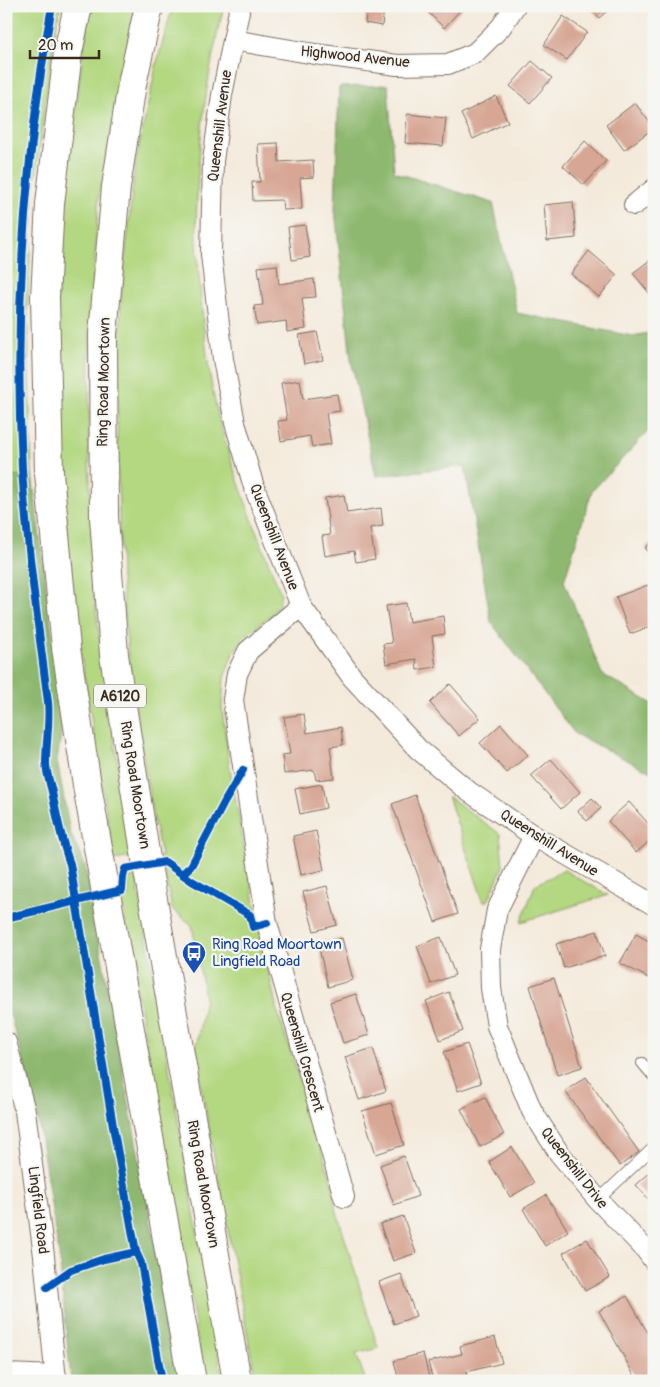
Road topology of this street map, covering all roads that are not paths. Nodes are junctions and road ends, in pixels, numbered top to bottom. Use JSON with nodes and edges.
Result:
{"nodes":[{"id":1,"x":78,"y":6,"type":"edge"},
{"id":2,"x":149,"y":6,"type":"edge"},
{"id":3,"x":240,"y":6,"type":"edge"},
{"id":4,"x":514,"y":6,"type":"edge"},
{"id":5,"x":233,"y":40,"type":"junction"},
{"id":6,"x":654,"y":188,"type":"edge"},
{"id":7,"x":634,"y":205,"type":"dead end"},
{"id":8,"x":301,"y":606,"type":"junction"},
{"id":9,"x":534,"y":836,"type":"junction"},
{"id":10,"x":654,"y":905,"type":"edge"},
{"id":11,"x":6,"y":1042,"type":"edge"},
{"id":12,"x":642,"y":1063,"type":"dead end"},
{"id":13,"x":654,"y":1076,"type":"edge"},
{"id":14,"x":654,"y":1148,"type":"edge"},
{"id":15,"x":344,"y":1197,"type":"dead end"},
{"id":16,"x":598,"y":1200,"type":"junction"},
{"id":17,"x":654,"y":1261,"type":"edge"},
{"id":18,"x":6,"y":1374,"type":"edge"},
{"id":19,"x":56,"y":1378,"type":"edge"},
{"id":20,"x":192,"y":1381,"type":"edge"},
{"id":21,"x":237,"y":1381,"type":"edge"}],
"edges":[{"from":1,"to":20,"type":"highway","number":"A6120"},
{"from":2,"to":21,"type":"highway","name":"Ring Road Moortown","number":"A6120"},
{"from":3,"to":5,"type":"street","name":"Queenshill Avenue"},
{"from":4,"to":5,"type":"street","name":"Highwood Avenue"},
{"from":5,"to":8,"type":"street","name":"Queenshill Avenue"},
{"from":6,"to":7,"type":"street"},
{"from":8,"to":9,"type":"street","name":"Queenshill Avenue"},
{"from":8,"to":15,"type":"street","name":"Queenshill Crescent"},
{"from":9,"to":10,"type":"street","name":"Queenshill Avenue"},
{"from":9,"to":16,"type":"street","name":"Queenshill Drive"},
{"from":11,"to":19,"type":"street","name":"Lingfield Road"},
{"from":12,"to":13,"type":"lane"},
{"from":14,"to":16,"type":"lane"},
{"from":16,"to":17,"type":"street","name":"Queenshill Drive"},
{"from":18,"to":19,"type":"street"}]}
